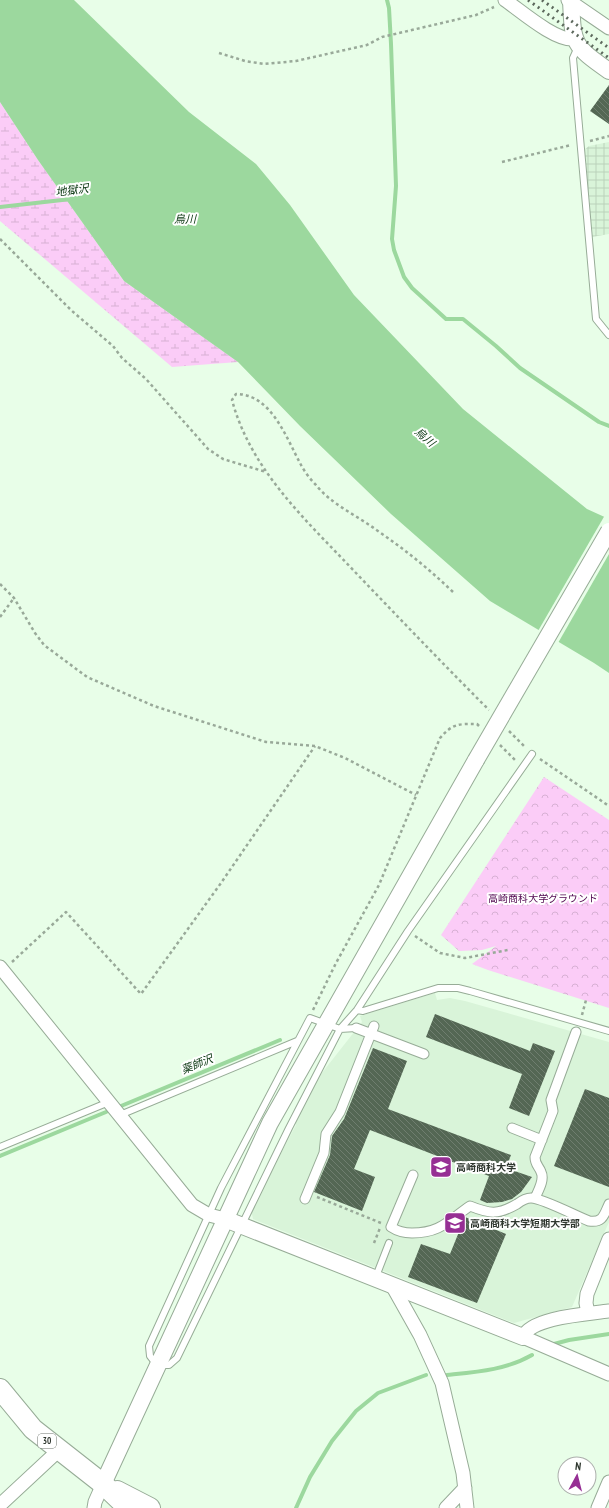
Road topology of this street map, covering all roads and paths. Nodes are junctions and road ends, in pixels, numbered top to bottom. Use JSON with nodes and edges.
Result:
{"nodes":[{"id":1,"x":504,"y":0,"type":"edge"},
{"id":2,"x":570,"y":1,"type":"edge"},
{"id":3,"x":609,"y":28,"type":"edge"},
{"id":4,"x":576,"y":43,"type":"junction"},
{"id":5,"x":219,"y":53,"type":"dead end"},
{"id":6,"x":609,"y":71,"type":"edge"},
{"id":7,"x":609,"y":136,"type":"edge"},
{"id":8,"x":581,"y":143,"type":"junction"},
{"id":9,"x":502,"y":162,"type":"dead end"},
{"id":10,"x":0,"y":239,"type":"edge"},
{"id":11,"x":609,"y":336,"type":"edge"},
{"id":12,"x":267,"y":473,"type":"junction"},
{"id":13,"x":609,"y":531,"type":"edge"},
{"id":14,"x":0,"y":584,"type":"edge"},
{"id":15,"x":453,"y":592,"type":"dead end"},
{"id":16,"x":14,"y":598,"type":"junction"},
{"id":17,"x":0,"y":617,"type":"edge"},
{"id":18,"x":490,"y":712,"type":"dead end"},
{"id":19,"x":506,"y":727,"type":"dead end"},
{"id":20,"x":483,"y":729,"type":"dead end"},
{"id":21,"x":494,"y":740,"type":"dead end"},
{"id":22,"x":315,"y":746,"type":"junction"},
{"id":23,"x":532,"y":754,"type":"junction"},
{"id":24,"x":522,"y":767,"type":"junction"},
{"id":25,"x":416,"y":796,"type":"junction"},
{"id":26,"x":609,"y":806,"type":"edge"},
{"id":27,"x":408,"y":931,"type":"junction"},
{"id":28,"x":508,"y":950,"type":"dead end"},
{"id":29,"x":1,"y":971,"type":"edge"},
{"id":30,"x":586,"y":1000,"type":"dead end"},
{"id":31,"x":357,"y":1010,"type":"junction"},
{"id":32,"x":310,"y":1018,"type":"junction"},
{"id":33,"x":579,"y":1022,"type":"junction"},
{"id":34,"x":333,"y":1027,"type":"junction"},
{"id":35,"x":356,"y":1028,"type":"joint"},
{"id":36,"x":372,"y":1030,"type":"junction"},
{"id":37,"x":609,"y":1031,"type":"edge"},
{"id":38,"x":576,"y":1032,"type":"dead end"},
{"id":39,"x":296,"y":1041,"type":"junction"},
{"id":40,"x":424,"y":1054,"type":"dead end"},
{"id":41,"x":109,"y":1102,"type":"junction"},
{"id":42,"x":120,"y":1115,"type":"junction"},
{"id":43,"x":512,"y":1128,"type":"dead end"},
{"id":44,"x":542,"y":1140,"type":"junction"},
{"id":45,"x":0,"y":1147,"type":"edge"},
{"id":46,"x":413,"y":1175,"type":"dead end"},
{"id":47,"x":306,"y":1196,"type":"joint"},
{"id":48,"x":535,"y":1198,"type":"junction"},
{"id":49,"x":609,"y":1204,"type":"edge"},
{"id":50,"x":209,"y":1216,"type":"junction"},
{"id":51,"x":226,"y":1219,"type":"junction"},
{"id":52,"x":382,"y":1224,"type":"junction"},
{"id":53,"x":242,"y":1225,"type":"junction"},
{"id":54,"x":391,"y":1228,"type":"junction"},
{"id":55,"x":609,"y":1239,"type":"edge"},
{"id":56,"x":374,"y":1243,"type":"dead end"},
{"id":57,"x":389,"y":1243,"type":"dead end"},
{"id":58,"x":375,"y":1280,"type":"junction"},
{"id":59,"x":393,"y":1287,"type":"junction"},
{"id":60,"x":609,"y":1311,"type":"edge"},
{"id":61,"x":588,"y":1313,"type":"junction"},
{"id":62,"x":523,"y":1337,"type":"junction"},
{"id":63,"x":157,"y":1365,"type":"junction"},
{"id":64,"x":609,"y":1374,"type":"edge"},
{"id":65,"x":0,"y":1389,"type":"edge"},
{"id":66,"x":58,"y":1451,"type":"junction"},
{"id":67,"x":609,"y":1482,"type":"edge"},
{"id":68,"x":103,"y":1484,"type":"junction"},
{"id":69,"x":465,"y":1488,"type":"junction"},
{"id":70,"x":0,"y":1505,"type":"edge"},
{"id":71,"x":94,"y":1508,"type":"edge"},
{"id":72,"x":128,"y":1508,"type":"edge"},
{"id":73,"x":150,"y":1508,"type":"edge"},
{"id":74,"x":446,"y":1508,"type":"edge"},
{"id":75,"x":467,"y":1508,"type":"edge"},
{"id":76,"x":598,"y":1508,"type":"edge"}],
"edges":[{"from":1,"to":4,"type":"street"},
{"from":1,"to":5,"type":"path"},
{"from":2,"to":3,"type":"street"},
{"from":2,"to":4,"type":"street"},
{"from":4,"to":6,"type":"street"},
{"from":4,"to":8,"type":"lane"},
{"from":7,"to":8,"type":"path"},
{"from":8,"to":9,"type":"path"},
{"from":8,"to":11,"type":"lane"},
{"from":10,"to":12,"type":"path"},
{"from":12,"to":15,"type":"path"},
{"from":12,"to":18,"type":"path"},
{"from":13,"to":34,"type":"street","bridge":true},
{"from":14,"to":16,"type":"path"},
{"from":16,"to":17,"type":"path"},
{"from":16,"to":22,"type":"path"},
{"from":19,"to":23,"type":"path"},
{"from":20,"to":25,"type":"path"},
{"from":21,"to":24,"type":"path"},
{"from":22,"to":25,"type":"path"},
{"from":22,"to":29,"type":"path"},
{"from":23,"to":24,"type":"lane"},
{"from":23,"to":26,"type":"path"},
{"from":24,"to":27,"type":"lane"},
{"from":25,"to":32,"type":"path"},
{"from":27,"to":28,"type":"path"},
{"from":27,"to":31,"type":"lane"},
{"from":29,"to":41,"type":"street"},
{"from":30,"to":33,"type":"path"},
{"from":31,"to":33,"type":"lane"},
{"from":31,"to":34,"type":"lane"},
{"from":32,"to":34,"type":"lane"},
{"from":32,"to":39,"type":"lane"},
{"from":33,"to":37,"type":"lane"},
{"from":34,"to":35,"type":"lane"},
{"from":34,"to":51,"type":"street"},
{"from":34,"to":53,"type":"lane"},
{"from":35,"to":36,"type":"street"},
{"from":36,"to":40,"type":"street"},
{"from":36,"to":47,"type":"street"},
{"from":38,"to":44,"type":"street"},
{"from":39,"to":42,"type":"lane"},
{"from":39,"to":50,"type":"lane"},
{"from":41,"to":42,"type":"street"},
{"from":41,"to":45,"type":"lane"},
{"from":42,"to":50,"type":"street"},
{"from":43,"to":44,"type":"street"},
{"from":44,"to":48,"type":"street"},
{"from":46,"to":54,"type":"street"},
{"from":47,"to":52,"type":"path"},
{"from":48,"to":49,"type":"street"},
{"from":48,"to":54,"type":"street"},
{"from":50,"to":51,"type":"street"},
{"from":50,"to":63,"type":"lane"},
{"from":51,"to":53,"type":"street"},
{"from":51,"to":63,"type":"street"},
{"from":52,"to":54,"type":"path"},
{"from":52,"to":56,"type":"path"},
{"from":53,"to":58,"type":"street"},
{"from":53,"to":63,"type":"lane"},
{"from":55,"to":61,"type":"street"},
{"from":57,"to":58,"type":"lane"},
{"from":58,"to":59,"type":"street"},
{"from":59,"to":62,"type":"street"},
{"from":59,"to":69,"type":"street"},
{"from":60,"to":61,"type":"street"},
{"from":61,"to":62,"type":"street"},
{"from":62,"to":64,"type":"street"},
{"from":63,"to":68,"type":"street"},
{"from":65,"to":66,"type":"main road","number":"30"},
{"from":66,"to":68,"type":"main road","number":"30"},
{"from":66,"to":70,"type":"street"},
{"from":67,"to":76,"type":"street"},
{"from":68,"to":71,"type":"street"},
{"from":68,"to":72,"type":"main road","number":"30"},
{"from":68,"to":73,"type":"main road","number":"30"},
{"from":69,"to":74,"type":"street"},
{"from":69,"to":75,"type":"street"}]}
